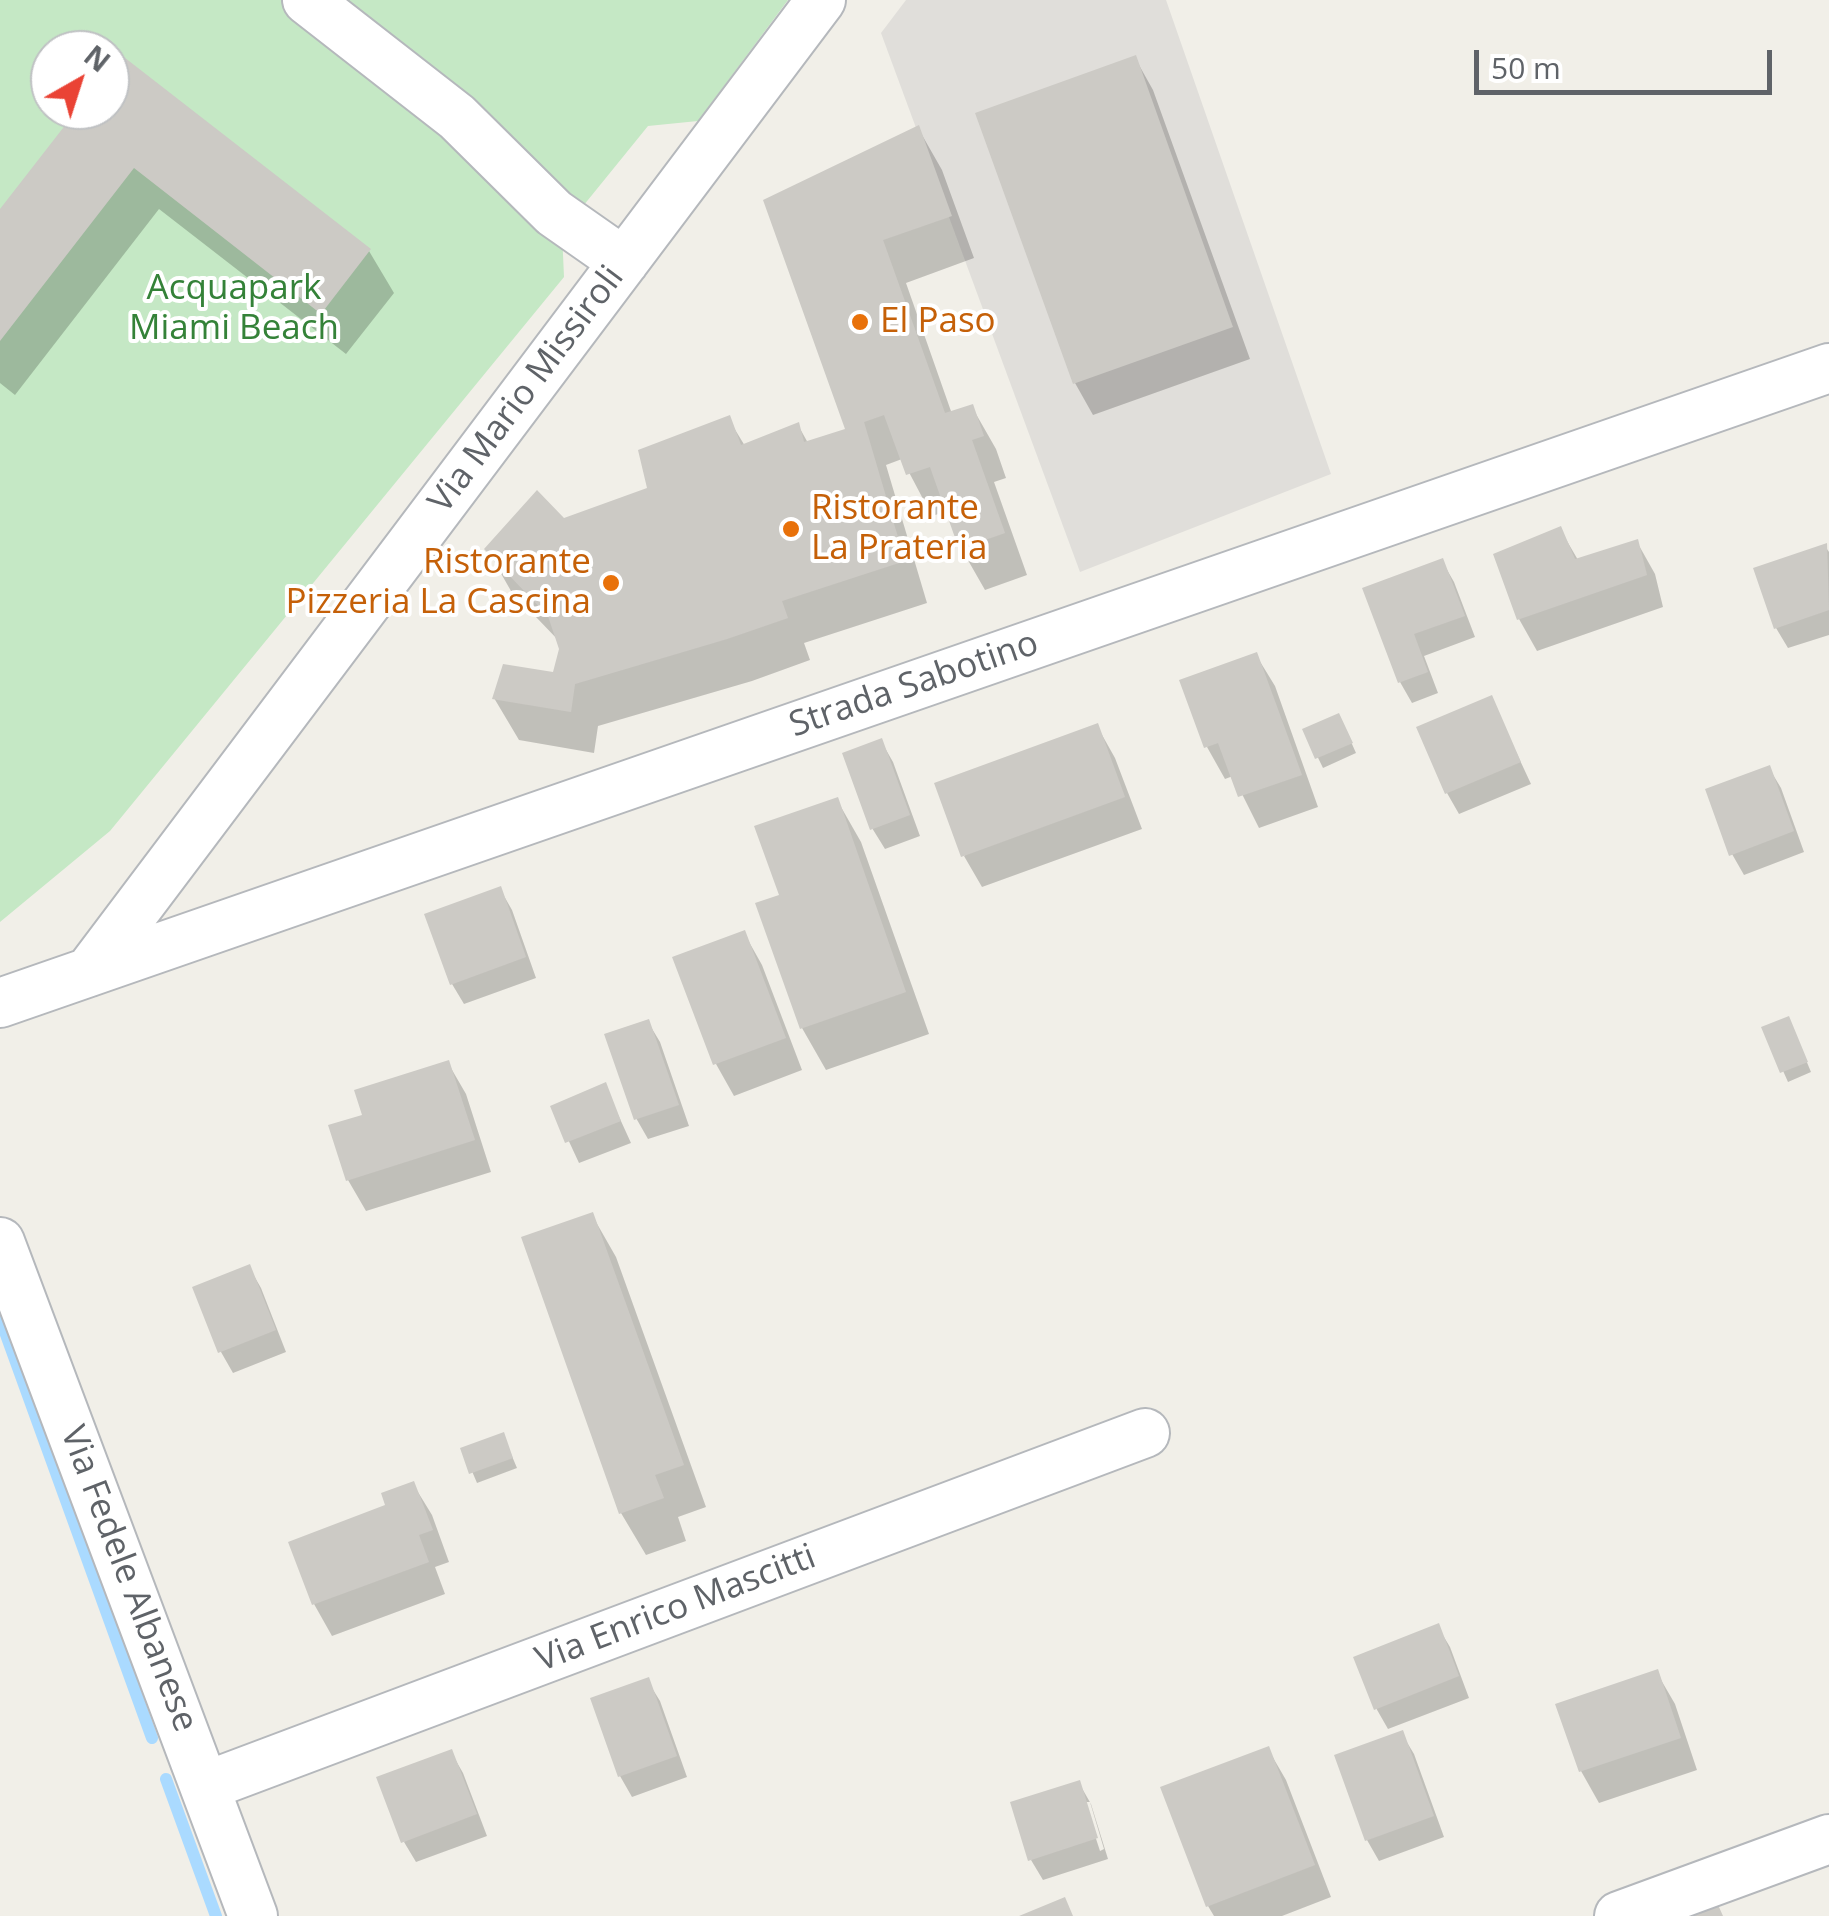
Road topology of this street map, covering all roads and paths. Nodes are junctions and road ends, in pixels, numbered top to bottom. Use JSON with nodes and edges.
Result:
{"nodes":[{"id":1,"x":307,"y":0,"type":"edge"},
{"id":2,"x":821,"y":0,"type":"edge"},
{"id":3,"x":624,"y":262,"type":"junction"},
{"id":4,"x":1829,"y":368,"type":"edge"},
{"id":5,"x":89,"y":972,"type":"junction"},
{"id":6,"x":0,"y":1003,"type":"edge"},
{"id":7,"x":0,"y":1242,"type":"edge"},
{"id":8,"x":1145,"y":1432,"type":"dead end"},
{"id":9,"x":206,"y":1786,"type":"junction"},
{"id":10,"x":1829,"y":1840,"type":"edge"},
{"id":11,"x":253,"y":1916,"type":"edge"},
{"id":12,"x":1619,"y":1916,"type":"edge"}],
"edges":[{"from":1,"to":3,"type":"street"},
{"from":2,"to":3,"type":"street","name":"Via Mario Missiroli"},
{"from":3,"to":5,"type":"street","name":"Via Mario Missiroli"},
{"from":4,"to":5,"type":"street","name":"Strada Sabotino"},
{"from":5,"to":6,"type":"street","name":"Strada Sabotino"},
{"from":7,"to":9,"type":"street","name":"Via Fedele Albanese"},
{"from":8,"to":9,"type":"street","name":"Via Enrico Mascitti"},
{"from":9,"to":11,"type":"street","name":"Via Fedele Albanese"},
{"from":10,"to":12,"type":"street"}]}
